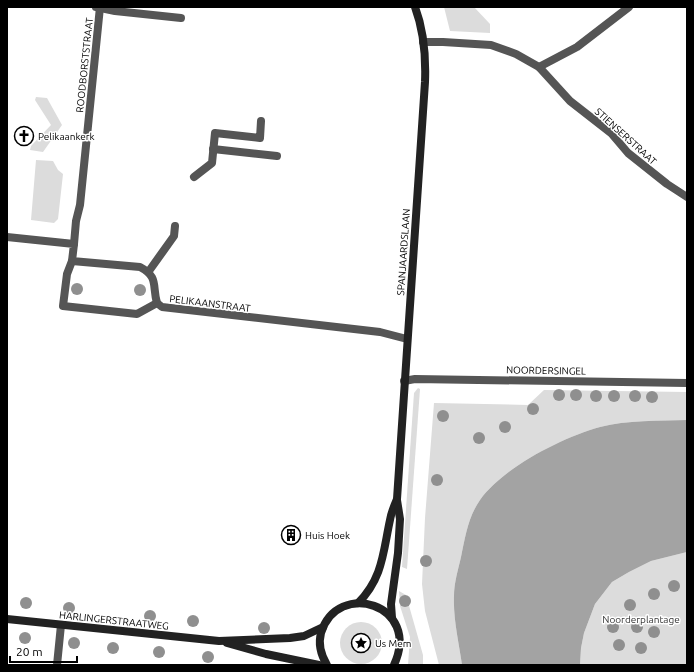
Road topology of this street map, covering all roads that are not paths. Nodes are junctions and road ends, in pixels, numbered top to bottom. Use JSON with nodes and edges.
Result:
{"nodes":[{"id":1,"x":415,"y":7,"type":"edge"},
{"id":2,"x":629,"y":7,"type":"edge"},
{"id":3,"x":98,"y":8,"type":"edge"},
{"id":4,"x":181,"y":18,"type":"dead end"},
{"id":5,"x":423,"y":42,"type":"junction"},
{"id":6,"x":539,"y":67,"type":"junction"},
{"id":7,"x":261,"y":120,"type":"dead end"},
{"id":8,"x":214,"y":149,"type":"junction"},
{"id":9,"x":278,"y":156,"type":"dead end"},
{"id":10,"x":194,"y":177,"type":"dead end"},
{"id":11,"x":687,"y":197,"type":"edge"},
{"id":12,"x":175,"y":226,"type":"dead end"},
{"id":13,"x":7,"y":237,"type":"edge"},
{"id":14,"x":74,"y":244,"type":"junction"},
{"id":15,"x":72,"y":261,"type":"junction"},
{"id":16,"x":149,"y":271,"type":"junction"},
{"id":17,"x":156,"y":303,"type":"junction"},
{"id":18,"x":408,"y":339,"type":"junction"},
{"id":19,"x":404,"y":382,"type":"junction"},
{"id":20,"x":687,"y":383,"type":"edge"},
{"id":21,"x":397,"y":499,"type":"junction"},
{"id":22,"x":358,"y":603,"type":"junction"},
{"id":23,"x":392,"y":618,"type":"junction"},
{"id":24,"x":7,"y":619,"type":"edge"},
{"id":25,"x":61,"y":625,"type":"junction"},
{"id":26,"x":323,"y":627,"type":"junction"},
{"id":27,"x":218,"y":641,"type":"junction"},
{"id":28,"x":398,"y":655,"type":"junction"},
{"id":29,"x":57,"y":665,"type":"edge"},
{"id":30,"x":318,"y":665,"type":"edge"},
{"id":31,"x":327,"y":665,"type":"edge"},
{"id":32,"x":394,"y":665,"type":"edge"},
{"id":33,"x":399,"y":665,"type":"edge"}],
"edges":[{"from":1,"to":5,"type":"main road","name":"SPANJAARDSLAAN"},
{"from":2,"to":6,"type":"street"},
{"from":3,"to":4,"type":"street"},
{"from":3,"to":14,"type":"street","name":"ROODBORSTSTRAAT"},
{"from":5,"to":6,"type":"street","name":"STIENSERSTRAAT"},
{"from":5,"to":18,"type":"main road","name":"SPANJAARDSLAAN"},
{"from":6,"to":11,"type":"street","name":"STIENSERSTRAAT"},
{"from":7,"to":8,"type":"street"},
{"from":8,"to":9,"type":"street"},
{"from":8,"to":10,"type":"street"},
{"from":12,"to":16,"type":"street"},
{"from":13,"to":14,"type":"street"},
{"from":14,"to":15,"type":"street"},
{"from":15,"to":16,"type":"street"},
{"from":15,"to":17,"type":"street"},
{"from":16,"to":17,"type":"street","name":"PELIKAANSTRAAT"},
{"from":17,"to":18,"type":"street","name":"PELIKAANSTRAAT"},
{"from":18,"to":19,"type":"main road","name":"SPANJAARDSLAAN"},
{"from":19,"to":20,"type":"street","name":"NOORDERSINGEL"},
{"from":19,"to":21,"type":"main road","name":"SPANJAARDSLAAN"},
{"from":21,"to":22,"type":"main road","name":"SPANJAARDSLAAN"},
{"from":21,"to":23,"type":"main road","name":"SPANJAARDSLAAN"},
{"from":22,"to":23,"type":"main road"},
{"from":22,"to":26,"type":"main road"},
{"from":23,"to":28,"type":"main road"},
{"from":24,"to":25,"type":"main road","name":"HARLINGERSTRAATWEG"},
{"from":25,"to":27,"type":"main road","name":"HARLINGERSTRAATWEG"},
{"from":25,"to":29,"type":"street"},
{"from":26,"to":27,"type":"main road","name":"HARLINGERSTRAATWEG"},
{"from":26,"to":31,"type":"main road"},
{"from":27,"to":30,"type":"main road","name":"HARLINGERSTRAATWEG"},
{"from":28,"to":32,"type":"main road"},
{"from":28,"to":33,"type":"main road"}]}
